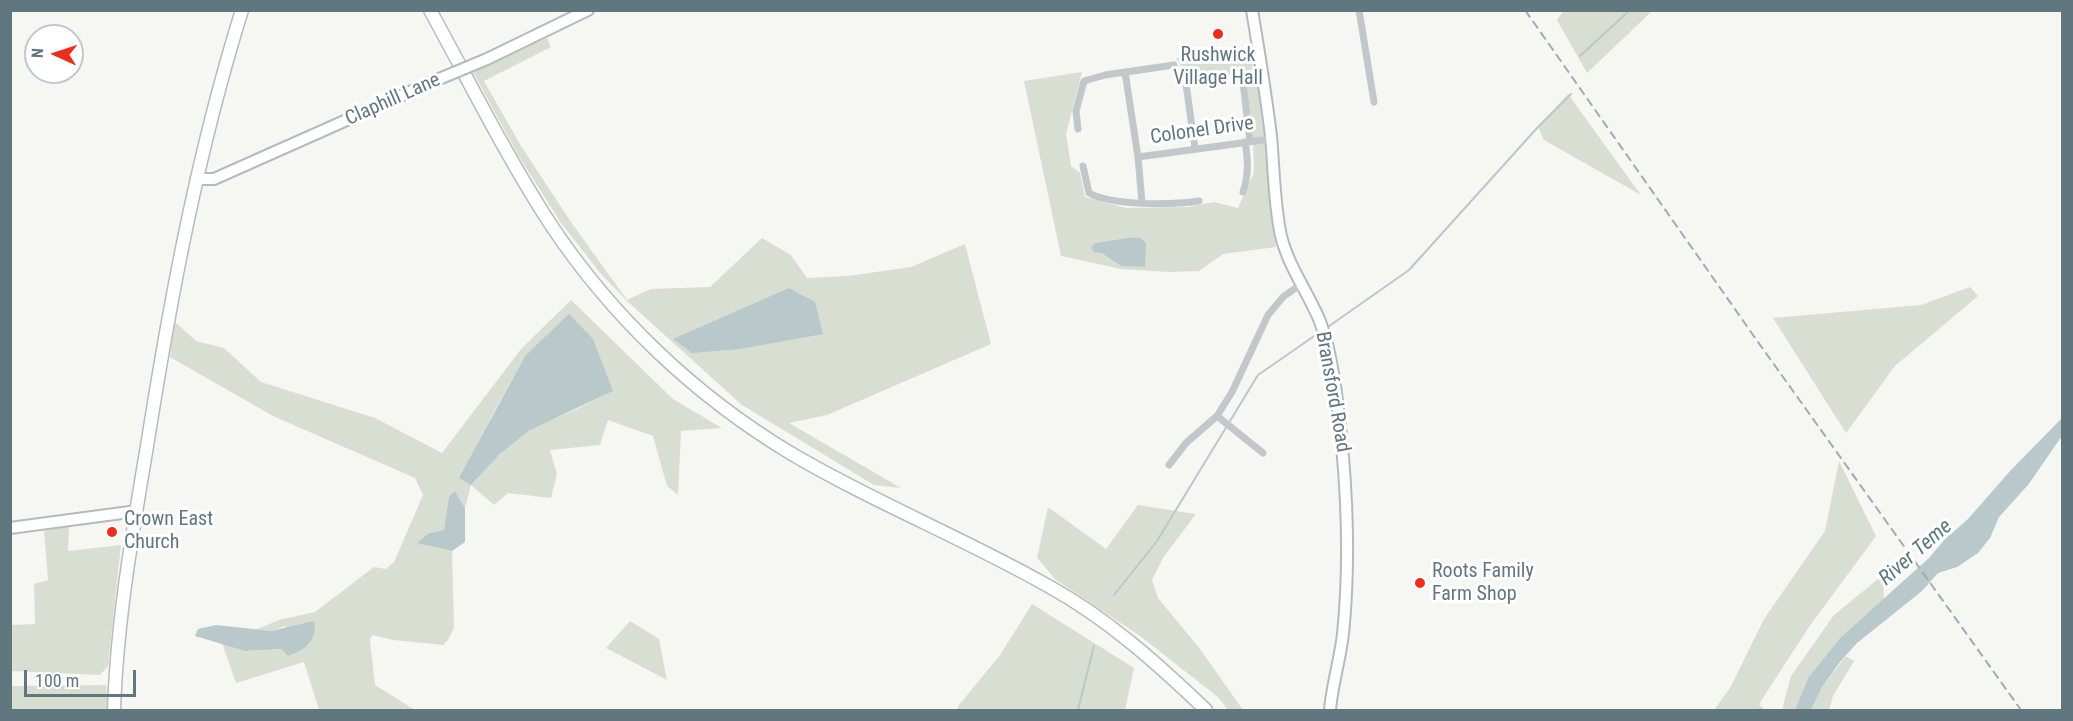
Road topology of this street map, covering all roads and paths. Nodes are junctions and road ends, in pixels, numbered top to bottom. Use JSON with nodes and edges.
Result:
{"nodes":[{"id":1,"x":242,"y":10,"type":"edge"},
{"id":2,"x":430,"y":10,"type":"edge"},
{"id":3,"x":588,"y":10,"type":"edge"},
{"id":4,"x":1252,"y":10,"type":"edge"},
{"id":5,"x":1359,"y":10,"type":"edge"},
{"id":6,"x":1174,"y":65,"type":"dead end"},
{"id":7,"x":1125,"y":72,"type":"junction"},
{"id":8,"x":1243,"y":82,"type":"dead end"},
{"id":9,"x":1186,"y":84,"type":"dead end"},
{"id":10,"x":1374,"y":102,"type":"dead end"},
{"id":11,"x":1078,"y":129,"type":"dead end"},
{"id":12,"x":1271,"y":139,"type":"junction"},
{"id":13,"x":1247,"y":141,"type":"junction"},
{"id":14,"x":1195,"y":148,"type":"junction"},
{"id":15,"x":1138,"y":157,"type":"junction"},
{"id":16,"x":1083,"y":166,"type":"dead end"},
{"id":17,"x":196,"y":179,"type":"junction"},
{"id":18,"x":1243,"y":192,"type":"dead end"},
{"id":19,"x":1199,"y":201,"type":"dead end"},
{"id":20,"x":1143,"y":202,"type":"junction"},
{"id":21,"x":1301,"y":284,"type":"junction"},
{"id":22,"x":1217,"y":416,"type":"junction"},
{"id":23,"x":1263,"y":453,"type":"dead end"},
{"id":24,"x":1169,"y":465,"type":"dead end"},
{"id":25,"x":136,"y":511,"type":"junction"},
{"id":26,"x":10,"y":528,"type":"edge"},
{"id":27,"x":114,"y":711,"type":"edge"},
{"id":28,"x":1206,"y":711,"type":"edge"},
{"id":29,"x":1330,"y":711,"type":"edge"}],
"edges":[{"from":1,"to":17,"type":"highway"},
{"from":2,"to":28,"type":"highway"},
{"from":3,"to":17,"type":"street","name":"Claphill Lane","bridge":true},
{"from":4,"to":12,"type":"street","name":"Bransford Road"},
{"from":5,"to":10,"type":"street"},
{"from":6,"to":7,"type":"street"},
{"from":7,"to":11,"type":"street"},
{"from":7,"to":15,"type":"street","name":"Colonel Drive"},
{"from":8,"to":13,"type":"street"},
{"from":9,"to":14,"type":"street"},
{"from":12,"to":13,"type":"street","name":"Colonel Drive"},
{"from":12,"to":21,"type":"street","name":"Bransford Road"},
{"from":13,"to":14,"type":"street","name":"Colonel Drive"},
{"from":13,"to":18,"type":"street"},
{"from":14,"to":15,"type":"street","name":"Colonel Drive"},
{"from":15,"to":20,"type":"street","name":"Colonel Drive"},
{"from":16,"to":20,"type":"street"},
{"from":17,"to":25,"type":"highway"},
{"from":19,"to":20,"type":"street"},
{"from":21,"to":22,"type":"street"},
{"from":21,"to":29,"type":"street","name":"Bransford Road"},
{"from":22,"to":23,"type":"street"},
{"from":22,"to":24,"type":"street"},
{"from":25,"to":26,"type":"street"},
{"from":25,"to":27,"type":"highway"}]}
